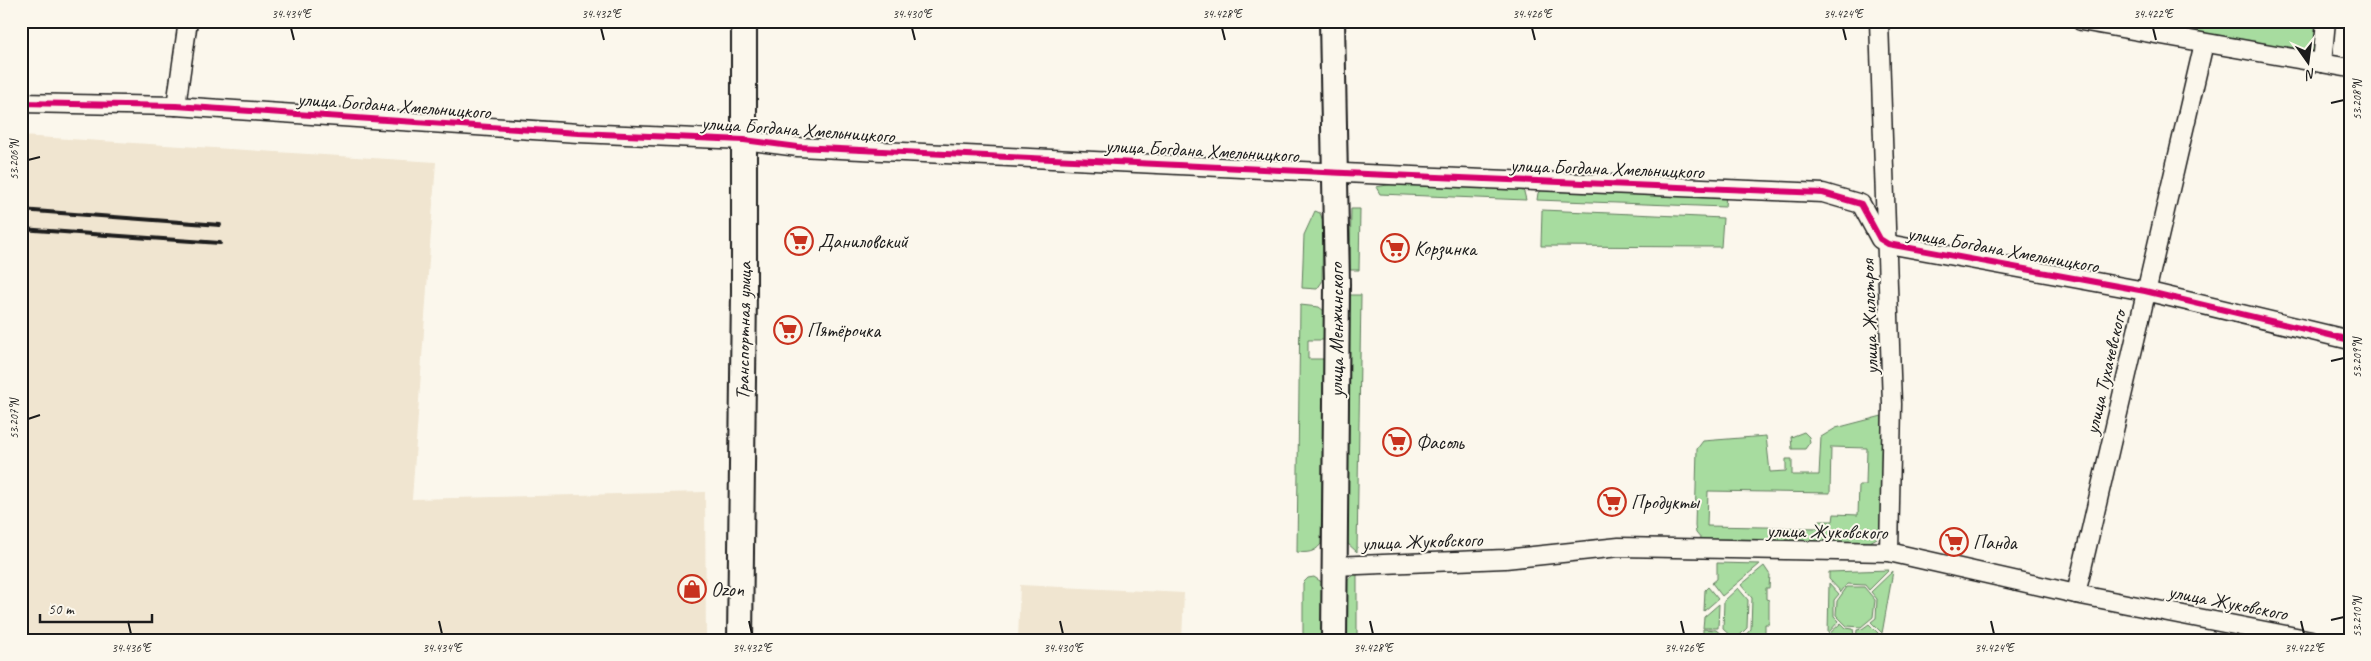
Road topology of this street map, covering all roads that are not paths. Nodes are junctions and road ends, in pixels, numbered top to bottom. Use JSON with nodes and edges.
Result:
{"nodes":[{"id":1,"x":188,"y":21,"type":"edge"},
{"id":2,"x":744,"y":21,"type":"edge"},
{"id":3,"x":1332,"y":21,"type":"edge"},
{"id":4,"x":1879,"y":21,"type":"edge"},
{"id":5,"x":2082,"y":21,"type":"edge"},
{"id":6,"x":2326,"y":21,"type":"edge"},
{"id":7,"x":2204,"y":43,"type":"junction"},
{"id":8,"x":2322,"y":63,"type":"junction"},
{"id":9,"x":2350,"y":68,"type":"edge"},
{"id":10,"x":21,"y":102,"type":"edge"},
{"id":11,"x":176,"y":106,"type":"junction"},
{"id":12,"x":744,"y":140,"type":"junction"},
{"id":13,"x":1335,"y":173,"type":"junction"},
{"id":14,"x":1888,"y":244,"type":"junction"},
{"id":15,"x":2145,"y":291,"type":"junction"},
{"id":16,"x":2350,"y":340,"type":"edge"},
{"id":17,"x":1888,"y":552,"type":"junction"},
{"id":18,"x":1334,"y":566,"type":"junction"},
{"id":19,"x":2076,"y":594,"type":"junction"},
{"id":20,"x":740,"y":640,"type":"edge"},
{"id":21,"x":1334,"y":640,"type":"edge"},
{"id":22,"x":2311,"y":640,"type":"edge"}],
"edges":[{"from":1,"to":11,"type":"street"},
{"from":2,"to":12,"type":"street","name":"Транспортная улица"},
{"from":3,"to":13,"type":"street","name":"улица Менжинского"},
{"from":4,"to":14,"type":"street","name":"улица Жилстроя"},
{"from":5,"to":7,"type":"street"},
{"from":6,"to":8,"type":"street"},
{"from":7,"to":8,"type":"street"},
{"from":7,"to":15,"type":"street","name":"улица Тухачевского"},
{"from":8,"to":9,"type":"street"},
{"from":10,"to":11,"type":"street","name":"улица Богдана Хмельницкого"},
{"from":11,"to":12,"type":"street","name":"улица Богдана Хмельницкого"},
{"from":12,"to":13,"type":"street","name":"улица Богдана Хмельницкого"},
{"from":12,"to":20,"type":"street","name":"Транспортная улица"},
{"from":13,"to":14,"type":"street","name":"улица Богдана Хмельницкого"},
{"from":13,"to":18,"type":"street","name":"улица Менжинского"},
{"from":14,"to":15,"type":"street","name":"улица Богдана Хмельницкого"},
{"from":14,"to":17,"type":"street","name":"улица Жилстроя"},
{"from":15,"to":16,"type":"street","name":"улица Богдана Хмельницкого"},
{"from":15,"to":19,"type":"street","name":"улица Тухачевского"},
{"from":17,"to":18,"type":"street","name":"улица Жуковского"},
{"from":17,"to":19,"type":"street","name":"улица Жуковского"},
{"from":18,"to":21,"type":"street","name":"улица Менжинского"},
{"from":19,"to":22,"type":"street","name":"улица Жуковского"}]}
